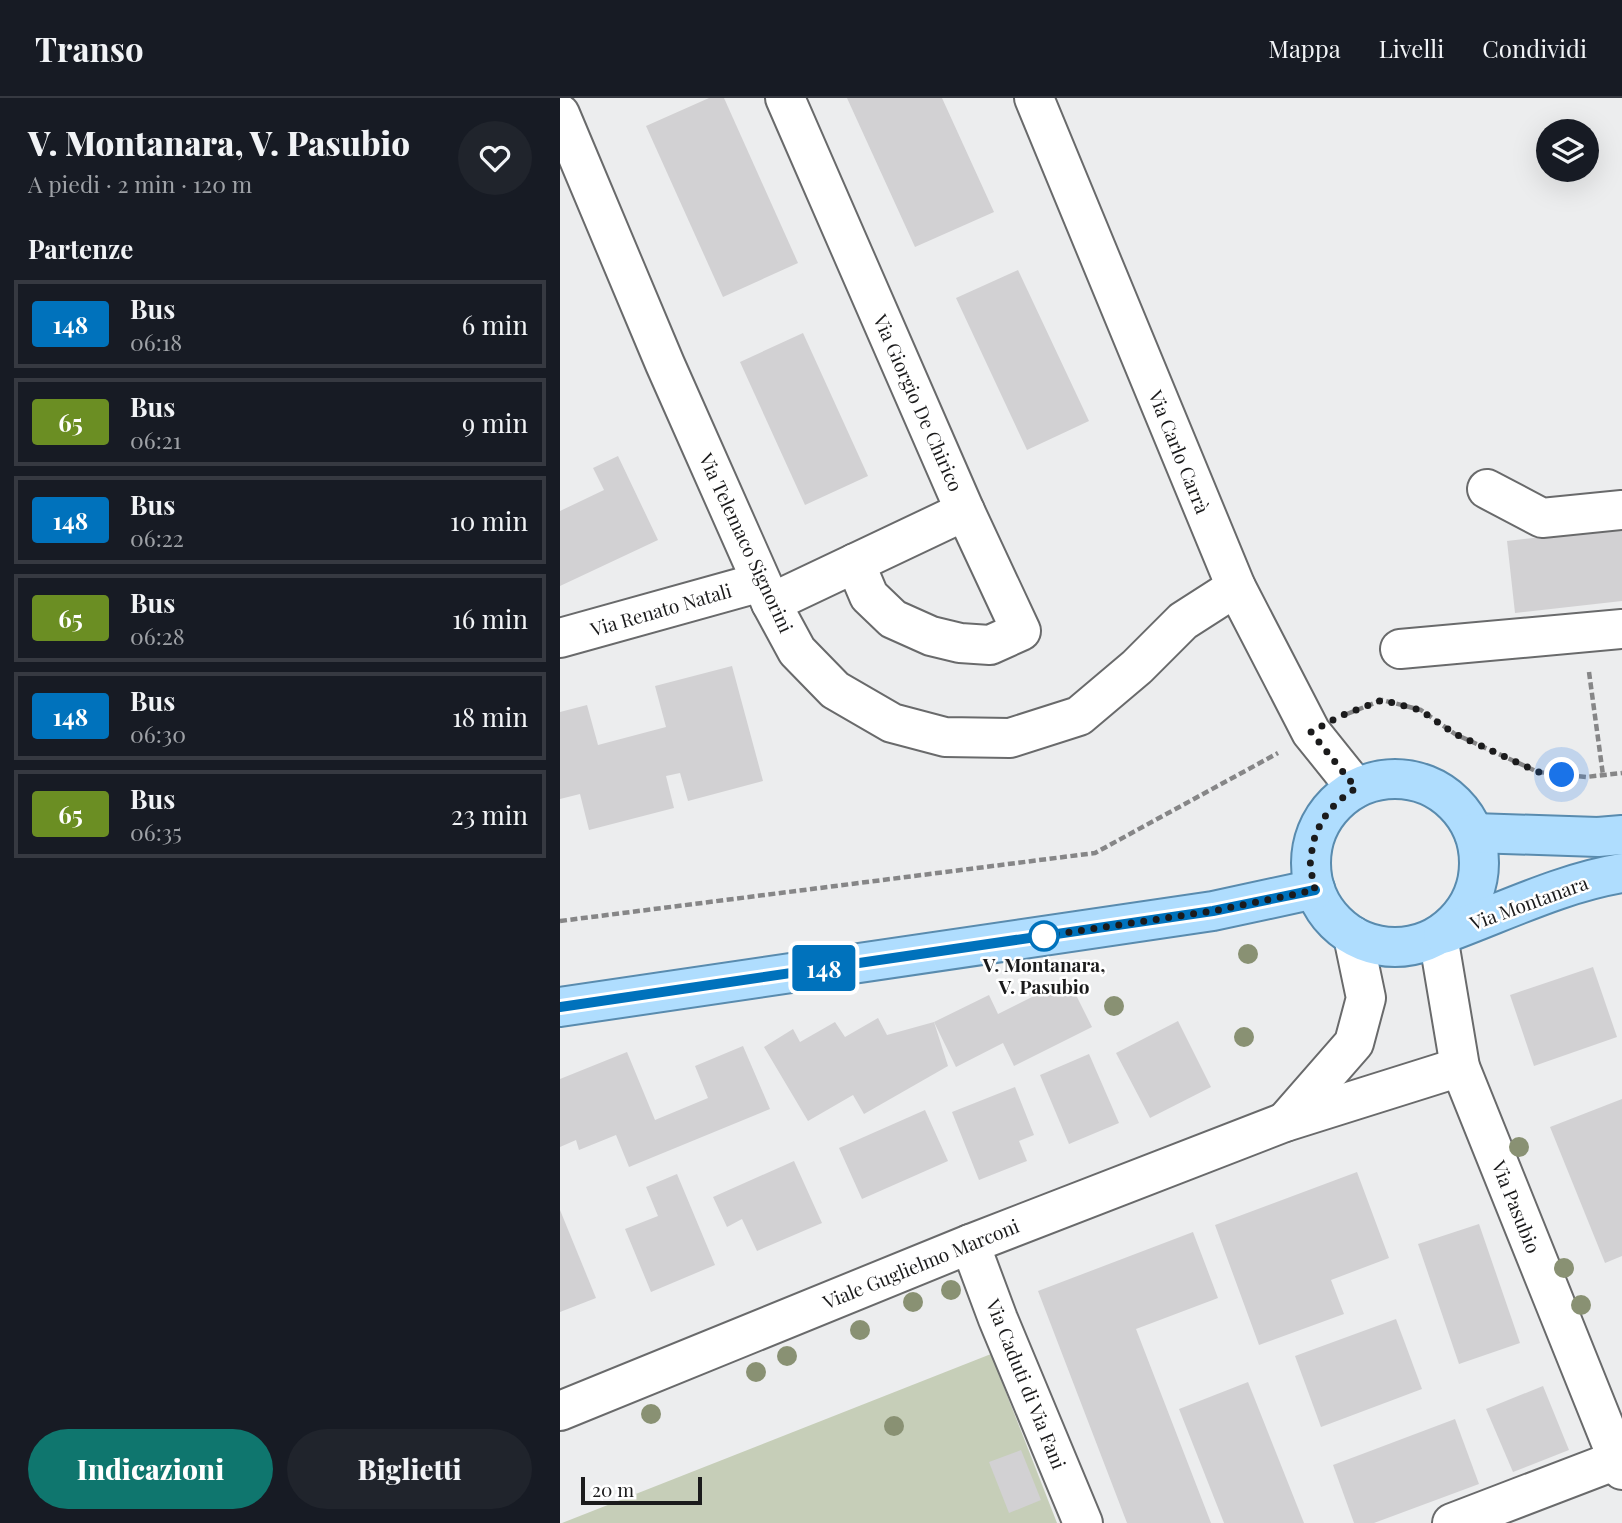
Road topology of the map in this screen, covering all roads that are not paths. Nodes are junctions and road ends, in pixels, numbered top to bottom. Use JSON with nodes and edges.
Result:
{"nodes":[{"id":1,"x":578,"y":98,"type":"edge"},
{"id":2,"x":785,"y":98,"type":"edge"},
{"id":3,"x":1034,"y":98,"type":"edge"},
{"id":4,"x":560,"y":106,"type":"edge"},
{"id":5,"x":560,"y":114,"type":"edge"},
{"id":6,"x":1487,"y":488,"type":"dead end"},
{"id":7,"x":1622,"y":510,"type":"edge"},
{"id":8,"x":965,"y":511,"type":"junction"},
{"id":9,"x":855,"y":563,"type":"junction"},
{"id":10,"x":1236,"y":587,"type":"junction"},
{"id":11,"x":766,"y":592,"type":"junction"},
{"id":12,"x":1622,"y":629,"type":"edge"},
{"id":13,"x":560,"y":638,"type":"edge"},
{"id":14,"x":1400,"y":649,"type":"dead end"},
{"id":15,"x":1356,"y":788,"type":"junction"},
{"id":16,"x":1474,"y":833,"type":"junction"},
{"id":17,"x":1622,"y":835,"type":"edge"},
{"id":18,"x":1622,"y":873,"type":"edge"},
{"id":19,"x":1315,"y":890,"type":"junction"},
{"id":20,"x":1353,"y":936,"type":"junction"},
{"id":21,"x":1438,"y":936,"type":"junction"},
{"id":22,"x":560,"y":1007,"type":"edge"},
{"id":23,"x":1460,"y":1067,"type":"junction"},
{"id":24,"x":1285,"y":1122,"type":"junction"},
{"id":25,"x":970,"y":1244,"type":"junction"},
{"id":26,"x":560,"y":1412,"type":"edge"},
{"id":27,"x":1621,"y":1463,"type":"edge"},
{"id":28,"x":1083,"y":1523,"type":"edge"},
{"id":29,"x":1452,"y":1523,"type":"edge"}],
"edges":[{"from":1,"to":4,"type":"street"},
{"from":2,"to":8,"type":"street","name":"Via Giorgio De Chirico"},
{"from":3,"to":10,"type":"street","name":"Via Carlo Carrà"},
{"from":5,"to":11,"type":"street","name":"Via Telemaco Signorini"},
{"from":6,"to":7,"type":"street"},
{"from":8,"to":9,"type":"street","name":"Via Giorgio De Chirico"},
{"from":8,"to":9,"type":"street"},
{"from":9,"to":11,"type":"street","name":"Via Giorgio De Chirico"},
{"from":10,"to":11,"type":"street","name":"Via Telemaco Signorini"},
{"from":10,"to":15,"type":"street","name":"Via Carlo Carrà"},
{"from":11,"to":13,"type":"street","name":"Via Renato Natali"},
{"from":12,"to":14,"type":"street"},
{"from":15,"to":16,"type":"main road"},
{"from":15,"to":19,"type":"main road"},
{"from":16,"to":17,"type":"main road"},
{"from":16,"to":21,"type":"main road"},
{"from":18,"to":21,"type":"main road","name":"Via Montanara"},
{"from":19,"to":20,"type":"main road"},
{"from":19,"to":22,"type":"main road"},
{"from":20,"to":21,"type":"main road"},
{"from":20,"to":24,"type":"street","name":"Viale Guglielmo Marconi"},
{"from":21,"to":23,"type":"street","name":"Via Pasubio"},
{"from":23,"to":24,"type":"street","name":"Viale Guglielmo Marconi"},
{"from":23,"to":27,"type":"street","name":"Via Pasubio"},
{"from":24,"to":25,"type":"street","name":"Viale Guglielmo Marconi"},
{"from":25,"to":26,"type":"street","name":"Viale Guglielmo Marconi"},
{"from":25,"to":28,"type":"street","name":"Via Caduti di Via Fani"},
{"from":27,"to":29,"type":"street"}]}
